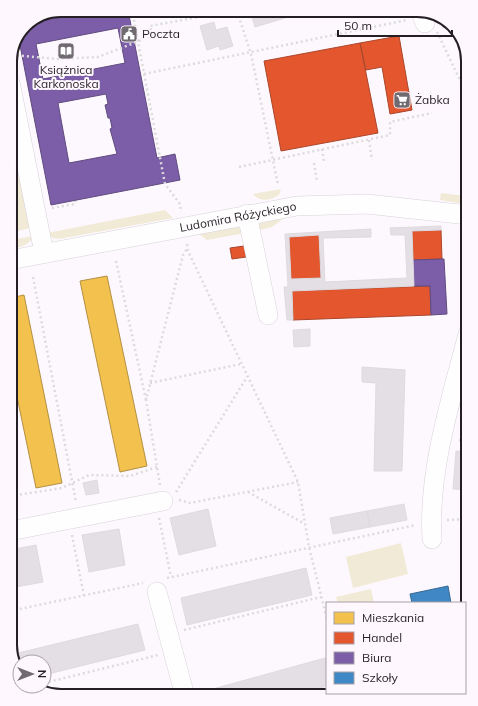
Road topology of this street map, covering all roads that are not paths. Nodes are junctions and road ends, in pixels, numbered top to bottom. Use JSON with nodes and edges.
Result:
{"nodes":[{"id":1,"x":17,"y":117,"type":"edge"},
{"id":2,"x":247,"y":214,"type":"junction"},
{"id":3,"x":461,"y":214,"type":"edge"},
{"id":4,"x":44,"y":253,"type":"junction"},
{"id":5,"x":17,"y":259,"type":"edge"},
{"id":6,"x":268,"y":315,"type":"dead end"},
{"id":7,"x":461,"y":362,"type":"edge"},
{"id":8,"x":163,"y":500,"type":"road end"},
{"id":9,"x":17,"y":530,"type":"edge"},
{"id":10,"x":432,"y":530,"type":"road end"},
{"id":11,"x":156,"y":584,"type":"road end"},
{"id":12,"x":183,"y":689,"type":"edge"}],
"edges":[{"from":1,"to":4,"type":"street"},
{"from":2,"to":3,"type":"street","name":"Ludomira Różyckiego"},
{"from":2,"to":4,"type":"street","name":"Ludomira Różyckiego"},
{"from":2,"to":6,"type":"street"},
{"from":4,"to":5,"type":"street","name":"Ludomira Różyckiego"},
{"from":7,"to":10,"type":"street"},
{"from":8,"to":9,"type":"street"},
{"from":11,"to":12,"type":"street"}]}
